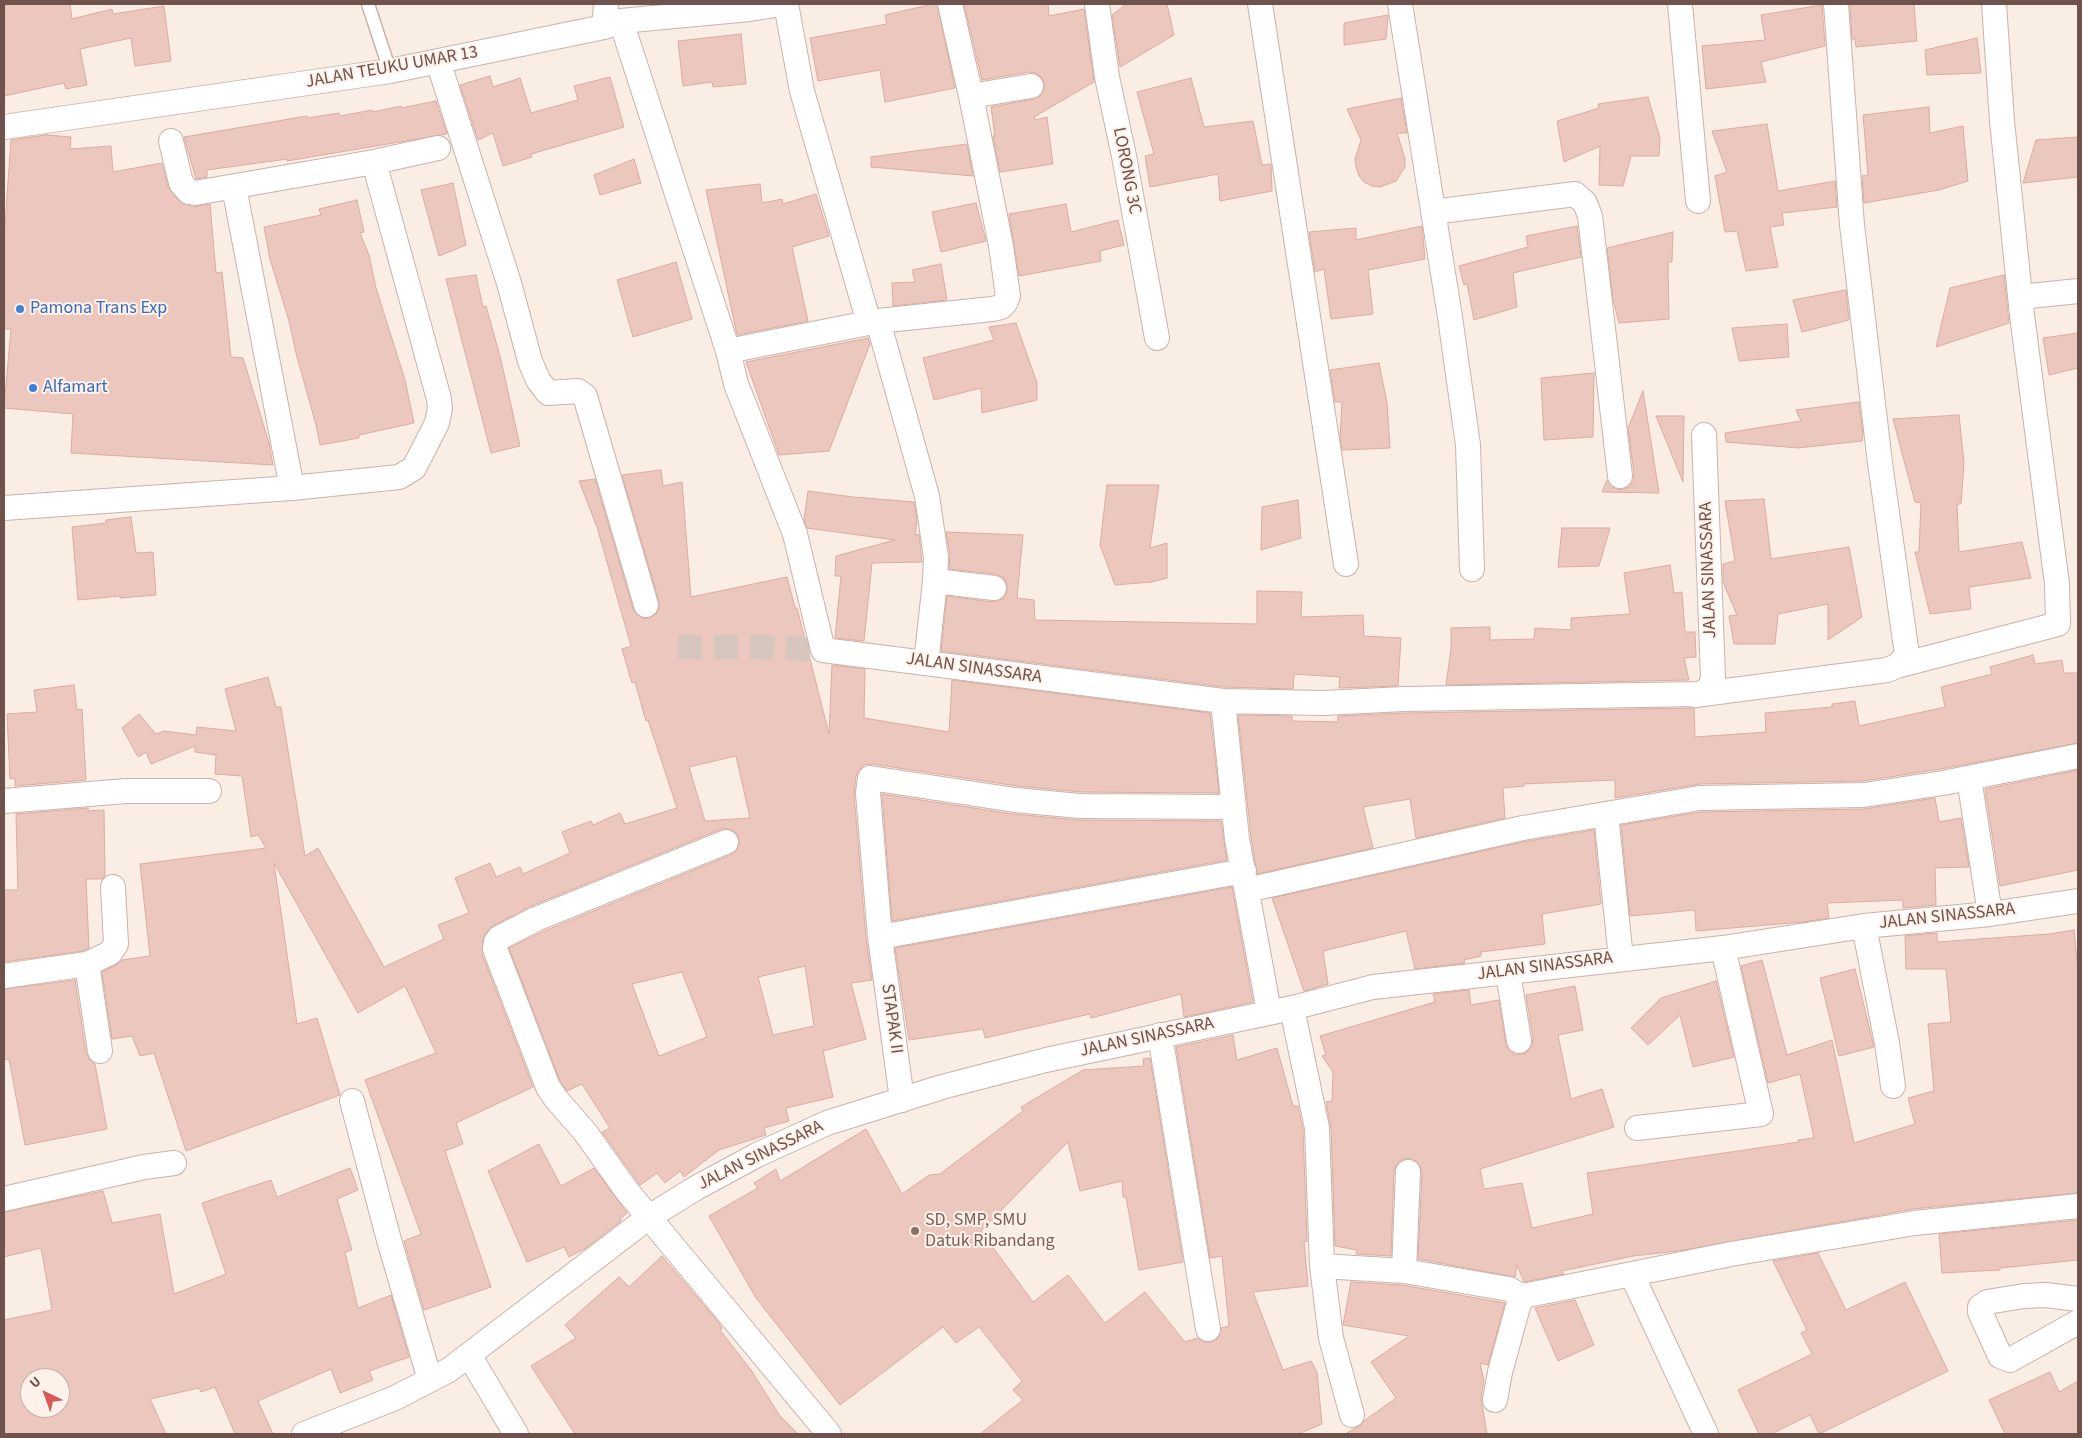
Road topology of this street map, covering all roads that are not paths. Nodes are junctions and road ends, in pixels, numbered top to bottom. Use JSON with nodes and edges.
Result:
{"nodes":[{"id":1,"x":368,"y":4,"type":"edge"},
{"id":2,"x":780,"y":4,"type":"edge"},
{"id":3,"x":786,"y":4,"type":"edge"},
{"id":4,"x":950,"y":4,"type":"edge"},
{"id":5,"x":1097,"y":4,"type":"edge"},
{"id":6,"x":1260,"y":4,"type":"edge"},
{"id":7,"x":1400,"y":4,"type":"edge"},
{"id":8,"x":1680,"y":4,"type":"edge"},
{"id":9,"x":1836,"y":4,"type":"edge"},
{"id":10,"x":1994,"y":4,"type":"edge"},
{"id":11,"x":750,"y":6,"type":"edge"},
{"id":12,"x":610,"y":17,"type":"edge"},
{"id":13,"x":438,"y":62,"type":"junction"},
{"id":14,"x":390,"y":71,"type":"junction"},
{"id":15,"x":1032,"y":86,"type":"dead end"},
{"id":16,"x":971,"y":96,"type":"junction"},
{"id":17,"x":4,"y":127,"type":"edge"},
{"id":18,"x":171,"y":141,"type":"dead end"},
{"id":19,"x":438,"y":148,"type":"dead end"},
{"id":20,"x":374,"y":162,"type":"junction"},
{"id":21,"x":234,"y":187,"type":"junction"},
{"id":22,"x":1698,"y":201,"type":"dead end"},
{"id":23,"x":1433,"y":212,"type":"junction"},
{"id":24,"x":2078,"y":291,"type":"edge"},
{"id":25,"x":2020,"y":297,"type":"junction"},
{"id":26,"x":873,"y":322,"type":"junction"},
{"id":27,"x":1157,"y":338,"type":"dead end"},
{"id":28,"x":728,"y":351,"type":"junction"},
{"id":29,"x":1704,"y":435,"type":"dead end"},
{"id":30,"x":1620,"y":476,"type":"dead end"},
{"id":31,"x":292,"y":488,"type":"junction"},
{"id":32,"x":4,"y":508,"type":"edge"},
{"id":33,"x":1346,"y":564,"type":"dead end"},
{"id":34,"x":1472,"y":569,"type":"dead end"},
{"id":35,"x":935,"y":581,"type":"junction"},
{"id":36,"x":2068,"y":582,"type":"edge"},
{"id":37,"x":994,"y":588,"type":"dead end"},
{"id":38,"x":646,"y":605,"type":"dead end"},
{"id":39,"x":1902,"y":659,"type":"junction"},
{"id":40,"x":926,"y":662,"type":"junction"},
{"id":41,"x":1695,"y":695,"type":"junction"},
{"id":42,"x":1223,"y":701,"type":"junction"},
{"id":43,"x":2078,"y":756,"type":"edge"},
{"id":44,"x":1969,"y":778,"type":"junction"},
{"id":45,"x":208,"y":791,"type":"dead end"},
{"id":46,"x":4,"y":801,"type":"edge"},
{"id":47,"x":1233,"y":807,"type":"junction"},
{"id":48,"x":1606,"y":814,"type":"junction"},
{"id":49,"x":726,"y":842,"type":"dead end"},
{"id":50,"x":1245,"y":880,"type":"junction"},
{"id":51,"x":113,"y":887,"type":"dead end"},
{"id":52,"x":2078,"y":901,"type":"edge"},
{"id":53,"x":1990,"y":914,"type":"junction"},
{"id":54,"x":1864,"y":926,"type":"junction"},
{"id":55,"x":880,"y":937,"type":"junction"},
{"id":56,"x":1723,"y":948,"type":"junction"},
{"id":57,"x":1622,"y":959,"type":"junction"},
{"id":58,"x":87,"y":964,"type":"junction"},
{"id":59,"x":1508,"y":972,"type":"junction"},
{"id":60,"x":4,"y":976,"type":"edge"},
{"id":61,"x":1281,"y":1009,"type":"junction"},
{"id":62,"x":1160,"y":1035,"type":"junction"},
{"id":63,"x":1519,"y":1041,"type":"dead end"},
{"id":64,"x":100,"y":1051,"type":"dead end"},
{"id":65,"x":1893,"y":1086,"type":"dead end"},
{"id":66,"x":902,"y":1100,"type":"junction"},
{"id":67,"x":352,"y":1101,"type":"dead end"},
{"id":68,"x":1637,"y":1128,"type":"dead end"},
{"id":69,"x":174,"y":1164,"type":"dead end"},
{"id":70,"x":1408,"y":1172,"type":"dead end"},
{"id":71,"x":4,"y":1199,"type":"edge"},
{"id":72,"x":2078,"y":1206,"type":"edge"},
{"id":73,"x":650,"y":1217,"type":"junction"},
{"id":74,"x":1322,"y":1266,"type":"junction"},
{"id":75,"x":1404,"y":1271,"type":"junction"},
{"id":76,"x":1632,"y":1275,"type":"junction"},
{"id":77,"x":1522,"y":1297,"type":"junction"},
{"id":78,"x":2078,"y":1299,"type":"edge"},
{"id":79,"x":2078,"y":1322,"type":"edge"},
{"id":80,"x":1208,"y":1329,"type":"dead end"},
{"id":81,"x":469,"y":1355,"type":"junction"},
{"id":82,"x":430,"y":1380,"type":"junction"},
{"id":83,"x":1495,"y":1400,"type":"dead end"},
{"id":84,"x":1352,"y":1415,"type":"dead end"},
{"id":85,"x":304,"y":1434,"type":"edge"},
{"id":86,"x":516,"y":1434,"type":"edge"},
{"id":87,"x":830,"y":1434,"type":"edge"},
{"id":88,"x":1706,"y":1434,"type":"edge"}],
"edges":[{"from":1,"to":14,"type":"lane"},
{"from":2,"to":11,"type":"street","name":"JALAN TEUKU UMAR 13"},
{"from":3,"to":26,"type":"street"},
{"from":4,"to":16,"type":"street"},
{"from":5,"to":27,"type":"street","name":"LORONG 3C"},
{"from":6,"to":33,"type":"street"},
{"from":7,"to":23,"type":"street"},
{"from":8,"to":22,"type":"street"},
{"from":9,"to":39,"type":"street"},
{"from":10,"to":25,"type":"street"},
{"from":11,"to":12,"type":"street","name":"JALAN TEUKU UMAR 13"},
{"from":12,"to":13,"type":"street","name":"JALAN TEUKU UMAR 13"},
{"from":12,"to":28,"type":"street"},
{"from":13,"to":14,"type":"street","name":"JALAN TEUKU UMAR 13"},
{"from":13,"to":38,"type":"street"},
{"from":14,"to":17,"type":"street","name":"JALAN TEUKU UMAR 13"},
{"from":15,"to":16,"type":"street"},
{"from":16,"to":26,"type":"street"},
{"from":18,"to":21,"type":"street"},
{"from":19,"to":20,"type":"street"},
{"from":20,"to":21,"type":"street"},
{"from":20,"to":31,"type":"street"},
{"from":21,"to":31,"type":"street"},
{"from":23,"to":30,"type":"street"},
{"from":23,"to":34,"type":"street"},
{"from":24,"to":25,"type":"street"},
{"from":25,"to":36,"type":"street"},
{"from":26,"to":28,"type":"street"},
{"from":26,"to":35,"type":"street"},
{"from":28,"to":40,"type":"street","name":"JALAN SINASSARA"},
{"from":29,"to":41,"type":"street","name":"JALAN SINASSARA"},
{"from":31,"to":32,"type":"street"},
{"from":35,"to":37,"type":"street"},
{"from":35,"to":40,"type":"street"},
{"from":36,"to":39,"type":"street","name":"JALAN SINASSARA"},
{"from":39,"to":41,"type":"street","name":"JALAN SINASSARA"},
{"from":40,"to":42,"type":"street","name":"JALAN SINASSARA"},
{"from":41,"to":42,"type":"street","name":"JALAN SINASSARA"},
{"from":42,"to":47,"type":"street"},
{"from":43,"to":44,"type":"street"},
{"from":44,"to":48,"type":"street"},
{"from":44,"to":53,"type":"street"},
{"from":45,"to":46,"type":"street"},
{"from":47,"to":50,"type":"street"},
{"from":47,"to":55,"type":"street","name":"STAPAK II"},
{"from":48,"to":50,"type":"street"},
{"from":48,"to":57,"type":"street"},
{"from":49,"to":73,"type":"street"},
{"from":50,"to":55,"type":"street"},
{"from":50,"to":61,"type":"street"},
{"from":51,"to":58,"type":"street"},
{"from":52,"to":53,"type":"street","name":"JALAN SINASSARA"},
{"from":53,"to":54,"type":"street","name":"JALAN SINASSARA"},
{"from":54,"to":56,"type":"street","name":"JALAN SINASSARA"},
{"from":54,"to":65,"type":"street"},
{"from":55,"to":66,"type":"street","name":"STAPAK II"},
{"from":56,"to":57,"type":"street","name":"JALAN SINASSARA"},
{"from":56,"to":68,"type":"street"},
{"from":57,"to":59,"type":"street","name":"JALAN SINASSARA"},
{"from":58,"to":60,"type":"street"},
{"from":58,"to":64,"type":"street"},
{"from":59,"to":61,"type":"street","name":"JALAN SINASSARA"},
{"from":59,"to":63,"type":"street"},
{"from":61,"to":62,"type":"street","name":"JALAN SINASSARA"},
{"from":61,"to":74,"type":"street"},
{"from":62,"to":66,"type":"street","name":"JALAN SINASSARA"},
{"from":62,"to":80,"type":"street"},
{"from":66,"to":73,"type":"street","name":"JALAN SINASSARA"},
{"from":67,"to":82,"type":"street"},
{"from":69,"to":71,"type":"street"},
{"from":70,"to":75,"type":"street"},
{"from":72,"to":76,"type":"street"},
{"from":73,"to":81,"type":"street","name":"JALAN SINASSARA"},
{"from":73,"to":87,"type":"street"},
{"from":74,"to":75,"type":"street"},
{"from":74,"to":84,"type":"street"},
{"from":75,"to":77,"type":"street"},
{"from":76,"to":77,"type":"street"},
{"from":76,"to":88,"type":"street"},
{"from":77,"to":83,"type":"street"},
{"from":78,"to":79,"type":"street"},
{"from":81,"to":82,"type":"street","name":"JALAN SINASSARA"},
{"from":81,"to":86,"type":"street"},
{"from":82,"to":85,"type":"street","name":"JALAN SINASSARA"}]}
